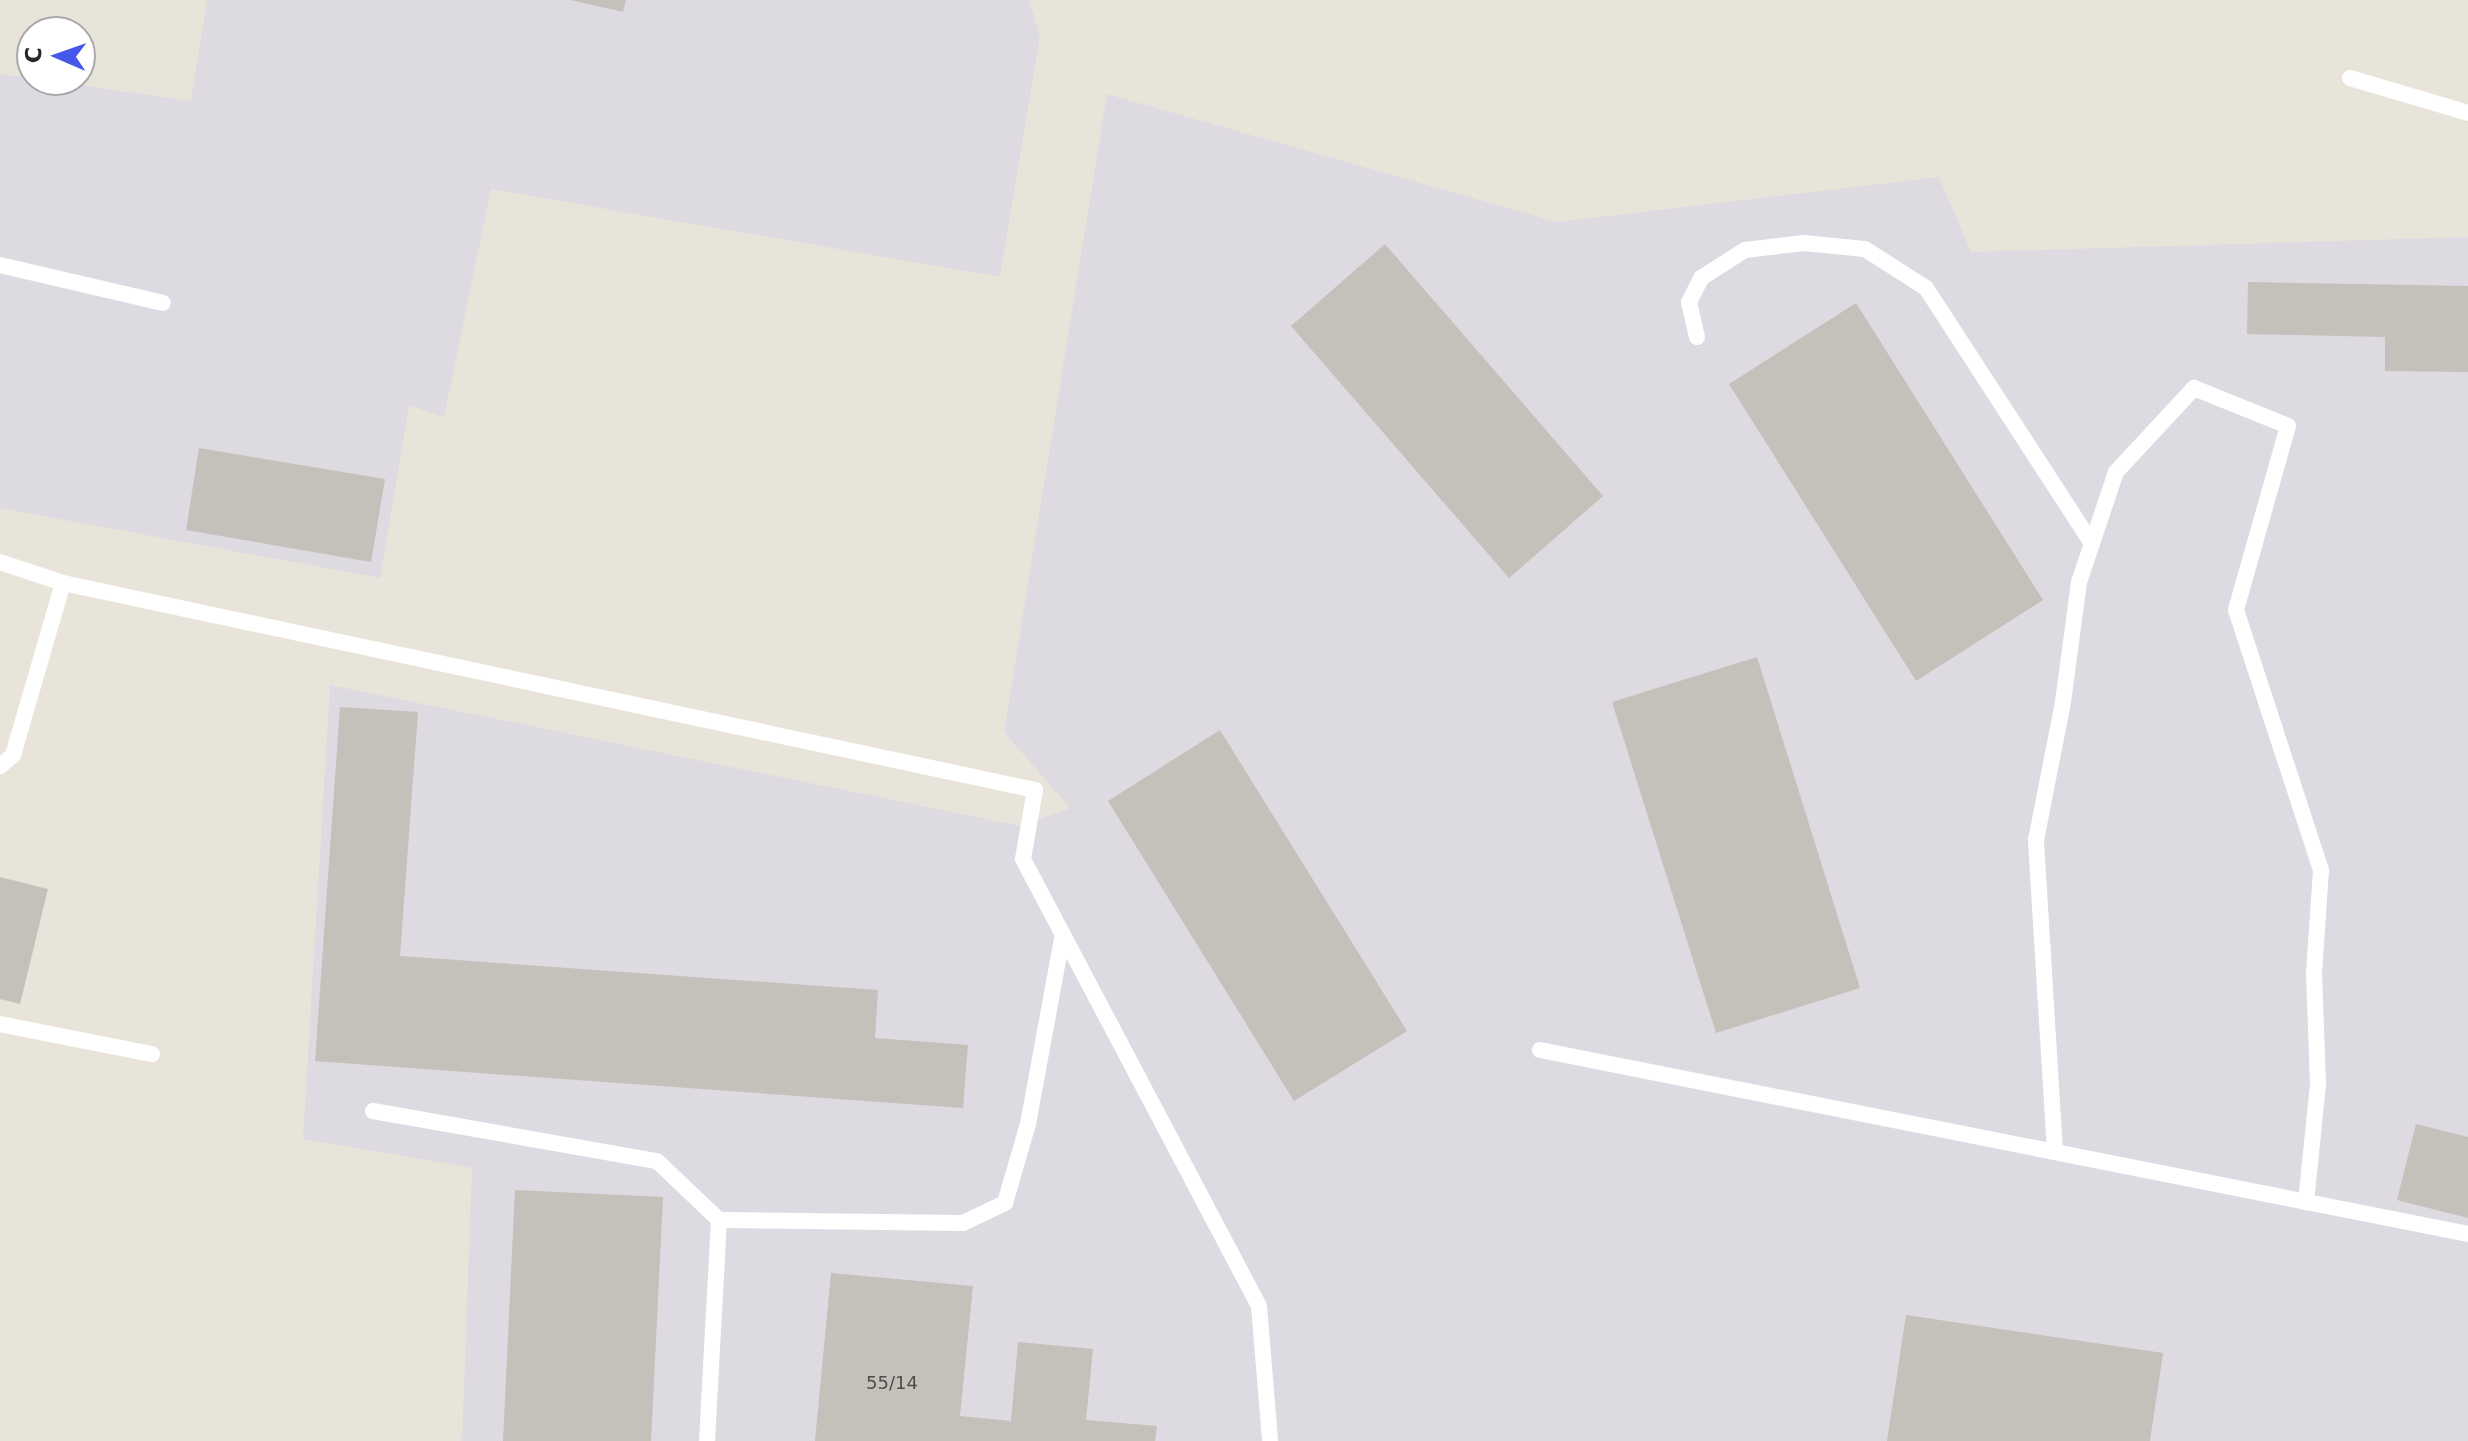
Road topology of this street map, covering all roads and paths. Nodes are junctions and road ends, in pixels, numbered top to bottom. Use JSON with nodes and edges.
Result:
{"nodes":[{"id":1,"x":2350,"y":78,"type":"dead end"},
{"id":2,"x":2468,"y":113,"type":"edge"},
{"id":3,"x":0,"y":265,"type":"edge"},
{"id":4,"x":163,"y":303,"type":"dead end"},
{"id":5,"x":1697,"y":337,"type":"dead end"},
{"id":6,"x":2092,"y":544,"type":"junction"},
{"id":7,"x":0,"y":562,"type":"edge"},
{"id":8,"x":63,"y":583,"type":"junction"},
{"id":9,"x":0,"y":766,"type":"edge"},
{"id":10,"x":1063,"y":934,"type":"junction"},
{"id":11,"x":0,"y":1024,"type":"edge"},
{"id":12,"x":1540,"y":1050,"type":"dead end"},
{"id":13,"x":152,"y":1054,"type":"dead end"},
{"id":14,"x":373,"y":1111,"type":"dead end"},
{"id":15,"x":2055,"y":1152,"type":"junction"},
{"id":16,"x":2306,"y":1202,"type":"junction"},
{"id":17,"x":719,"y":1220,"type":"junction"},
{"id":18,"x":2468,"y":1234,"type":"edge"},
{"id":19,"x":707,"y":1441,"type":"edge"},
{"id":20,"x":1270,"y":1441,"type":"edge"}],
"edges":[{"from":1,"to":2,"type":"lane"},
{"from":3,"to":4,"type":"lane"},
{"from":5,"to":6,"type":"lane"},
{"from":6,"to":15,"type":"lane"},
{"from":6,"to":16,"type":"lane"},
{"from":7,"to":8,"type":"lane"},
{"from":8,"to":9,"type":"lane"},
{"from":8,"to":10,"type":"lane"},
{"from":10,"to":17,"type":"lane"},
{"from":10,"to":20,"type":"lane"},
{"from":11,"to":13,"type":"lane"},
{"from":12,"to":15,"type":"lane"},
{"from":14,"to":17,"type":"lane"},
{"from":15,"to":16,"type":"lane"},
{"from":16,"to":18,"type":"lane"},
{"from":17,"to":19,"type":"lane"}]}
